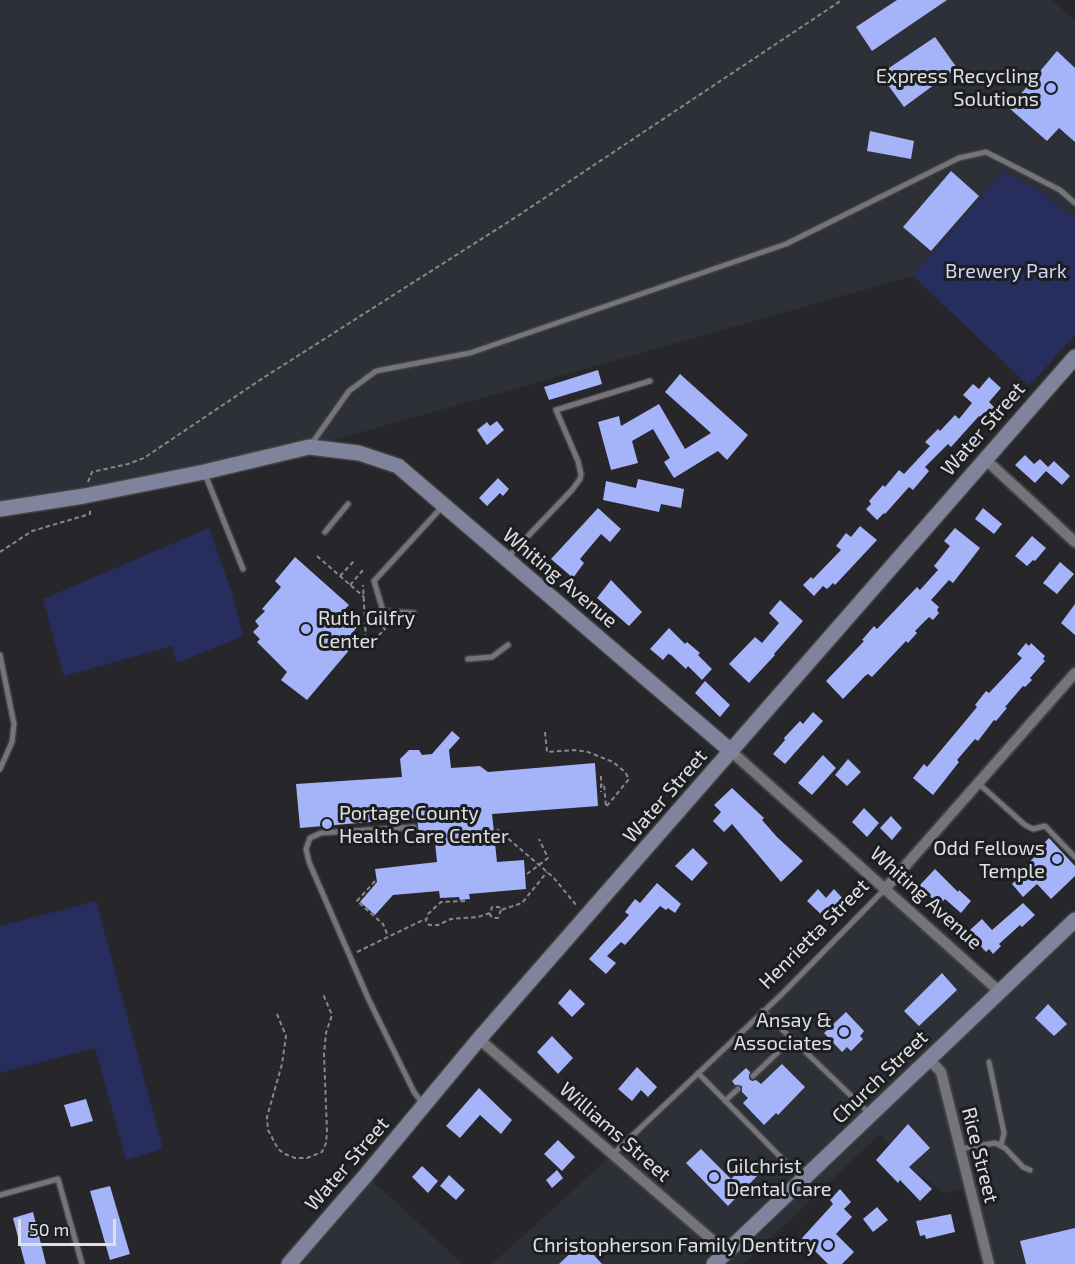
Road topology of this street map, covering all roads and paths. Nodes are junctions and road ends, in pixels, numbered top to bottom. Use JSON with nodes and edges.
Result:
{"nodes":[{"id":1,"x":842,"y":0,"type":"edge"},
{"id":2,"x":1075,"y":203,"type":"edge"},
{"id":3,"x":1075,"y":357,"type":"edge"},
{"id":4,"x":650,"y":381,"type":"dead end"},
{"id":5,"x":309,"y":447,"type":"junction"},
{"id":6,"x":985,"y":459,"type":"junction"},
{"id":7,"x":204,"y":472,"type":"junction"},
{"id":8,"x":88,"y":483,"type":"dead end"},
{"id":9,"x":90,"y":504,"type":"dead end"},
{"id":10,"x":348,"y":504,"type":"dead end"},
{"id":11,"x":443,"y":506,"type":"junction"},
{"id":12,"x":0,"y":509,"type":"edge"},
{"id":13,"x":325,"y":532,"type":"dead end"},
{"id":14,"x":1075,"y":542,"type":"edge"},
{"id":15,"x":0,"y":552,"type":"edge"},
{"id":16,"x":317,"y":556,"type":"dead end"},
{"id":17,"x":506,"y":560,"type":"junction"},
{"id":18,"x":354,"y":561,"type":"dead end"},
{"id":19,"x":243,"y":569,"type":"dead end"},
{"id":20,"x":363,"y":570,"type":"dead end"},
{"id":21,"x":340,"y":576,"type":"junction"},
{"id":22,"x":350,"y":585,"type":"junction"},
{"id":23,"x":363,"y":585,"type":"dead end"},
{"id":24,"x":364,"y":597,"type":"junction"},
{"id":25,"x":365,"y":611,"type":"junction"},
{"id":26,"x":414,"y":613,"type":"dead end"},
{"id":27,"x":366,"y":640,"type":"junction"},
{"id":28,"x":352,"y":641,"type":"dead end"},
{"id":29,"x":508,"y":645,"type":"dead end"},
{"id":30,"x":0,"y":656,"type":"edge"},
{"id":31,"x":468,"y":659,"type":"dead end"},
{"id":32,"x":1075,"y":673,"type":"edge"},
{"id":33,"x":545,"y":732,"type":"dead end"},
{"id":34,"x":732,"y":752,"type":"junction"},
{"id":35,"x":0,"y":769,"type":"edge"},
{"id":36,"x":601,"y":777,"type":"dead end"},
{"id":37,"x":978,"y":783,"type":"junction"},
{"id":38,"x":602,"y":784,"type":"junction"},
{"id":39,"x":601,"y":792,"type":"dead end"},
{"id":40,"x":414,"y":827,"type":"dead end"},
{"id":41,"x":497,"y":830,"type":"dead end"},
{"id":42,"x":539,"y":839,"type":"dead end"},
{"id":43,"x":1075,"y":857,"type":"edge"},
{"id":44,"x":539,"y":865,"type":"junction"},
{"id":45,"x":547,"y":872,"type":"junction"},
{"id":46,"x":527,"y":874,"type":"dead end"},
{"id":47,"x":375,"y":881,"type":"dead end"},
{"id":48,"x":884,"y":890,"type":"junction"},
{"id":49,"x":465,"y":901,"type":"dead end"},
{"id":50,"x":577,"y":906,"type":"dead end"},
{"id":51,"x":501,"y":910,"type":"junction"},
{"id":52,"x":490,"y":913,"type":"junction"},
{"id":53,"x":426,"y":919,"type":"junction"},
{"id":54,"x":1075,"y":920,"type":"edge"},
{"id":55,"x":388,"y":936,"type":"junction"},
{"id":56,"x":350,"y":956,"type":"junction"},
{"id":57,"x":1000,"y":992,"type":"junction"},
{"id":58,"x":323,"y":994,"type":"dead end"},
{"id":59,"x":763,"y":1011,"type":"junction"},
{"id":60,"x":278,"y":1014,"type":"dead end"},
{"id":61,"x":479,"y":1039,"type":"junction"},
{"id":62,"x":792,"y":1040,"type":"junction"},
{"id":63,"x":929,"y":1059,"type":"junction"},
{"id":64,"x":989,"y":1062,"type":"dead end"},
{"id":65,"x":698,"y":1073,"type":"junction"},
{"id":66,"x":753,"y":1076,"type":"dead end"},
{"id":67,"x":738,"y":1089,"type":"dead end"},
{"id":68,"x":725,"y":1101,"type":"junction"},
{"id":69,"x":424,"y":1106,"type":"junction"},
{"id":70,"x":871,"y":1115,"type":"junction"},
{"id":71,"x":1001,"y":1145,"type":"junction"},
{"id":72,"x":960,"y":1149,"type":"junction"},
{"id":73,"x":613,"y":1154,"type":"junction"},
{"id":74,"x":1030,"y":1170,"type":"dead end"},
{"id":75,"x":802,"y":1180,"type":"junction"},
{"id":76,"x":0,"y":1195,"type":"edge"},
{"id":77,"x":725,"y":1253,"type":"junction"},
{"id":78,"x":82,"y":1264,"type":"edge"},
{"id":79,"x":289,"y":1264,"type":"edge"},
{"id":80,"x":714,"y":1264,"type":"edge"},
{"id":81,"x":989,"y":1264,"type":"edge"}],
"edges":[{"from":1,"to":8,"type":"path"},
{"from":2,"to":5,"type":"lane"},
{"from":3,"to":6,"type":"street","name":"Water Street"},
{"from":4,"to":17,"type":"lane"},
{"from":5,"to":7,"type":"street","name":"Whiting Avenue"},
{"from":5,"to":11,"type":"street","name":"Whiting Avenue"},
{"from":6,"to":14,"type":"street"},
{"from":6,"to":34,"type":"street","name":"Water Street"},
{"from":7,"to":12,"type":"street","name":"Whiting Avenue"},
{"from":7,"to":19,"type":"lane"},
{"from":9,"to":15,"type":"path"},
{"from":10,"to":13,"type":"lane"},
{"from":11,"to":17,"type":"street","name":"Whiting Avenue"},
{"from":11,"to":26,"type":"lane"},
{"from":16,"to":21,"type":"path"},
{"from":17,"to":34,"type":"street","name":"Whiting Avenue"},
{"from":18,"to":21,"type":"path"},
{"from":20,"to":22,"type":"path"},
{"from":21,"to":22,"type":"path"},
{"from":22,"to":24,"type":"path"},
{"from":23,"to":24,"type":"path"},
{"from":24,"to":25,"type":"path"},
{"from":25,"to":27,"type":"path"},
{"from":25,"to":27,"type":"path"},
{"from":27,"to":28,"type":"path"},
{"from":29,"to":31,"type":"lane"},
{"from":30,"to":35,"type":"lane"},
{"from":32,"to":37,"type":"street","name":"Henrietta Street"},
{"from":33,"to":38,"type":"path"},
{"from":34,"to":48,"type":"street","name":"Whiting Avenue"},
{"from":34,"to":61,"type":"street","name":"Water Street"},
{"from":36,"to":38,"type":"path"},
{"from":37,"to":43,"type":"lane"},
{"from":37,"to":48,"type":"street","name":"Henrietta Street"},
{"from":38,"to":39,"type":"path"},
{"from":40,"to":56,"type":"lane"},
{"from":41,"to":44,"type":"path"},
{"from":42,"to":44,"type":"path"},
{"from":44,"to":45,"type":"path"},
{"from":44,"to":46,"type":"path"},
{"from":45,"to":50,"type":"path"},
{"from":45,"to":51,"type":"path"},
{"from":47,"to":55,"type":"path"},
{"from":48,"to":57,"type":"street","name":"Whiting Avenue"},
{"from":48,"to":59,"type":"lane","name":"Henrietta Street"},
{"from":49,"to":53,"type":"path"},
{"from":51,"to":52,"type":"path"},
{"from":51,"to":52,"type":"path"},
{"from":52,"to":53,"type":"path"},
{"from":53,"to":55,"type":"path"},
{"from":54,"to":57,"type":"street","name":"Church Street"},
{"from":55,"to":56,"type":"path"},
{"from":56,"to":69,"type":"lane"},
{"from":57,"to":63,"type":"street","name":"Church Street"},
{"from":58,"to":60,"type":"path"},
{"from":59,"to":62,"type":"lane"},
{"from":59,"to":65,"type":"lane","name":"Henrietta Street"},
{"from":61,"to":69,"type":"street","name":"Water Street"},
{"from":61,"to":73,"type":"street","name":"Williams Street"},
{"from":62,"to":66,"type":"lane"},
{"from":62,"to":70,"type":"lane"},
{"from":63,"to":70,"type":"street","name":"Church Street"},
{"from":63,"to":72,"type":"street","name":"Rice Street"},
{"from":64,"to":71,"type":"lane"},
{"from":65,"to":68,"type":"lane"},
{"from":65,"to":73,"type":"lane","name":"Henrietta Street"},
{"from":67,"to":68,"type":"lane"},
{"from":68,"to":75,"type":"lane"},
{"from":69,"to":79,"type":"street","name":"Water Street"},
{"from":70,"to":75,"type":"street","name":"Church Street"},
{"from":71,"to":72,"type":"lane"},
{"from":71,"to":74,"type":"lane"},
{"from":72,"to":81,"type":"street","name":"Rice Street"},
{"from":73,"to":77,"type":"street","name":"Williams Street"},
{"from":75,"to":77,"type":"street","name":"Church Street"},
{"from":76,"to":78,"type":"lane"},
{"from":77,"to":80,"type":"street","name":"Church Street"}]}
